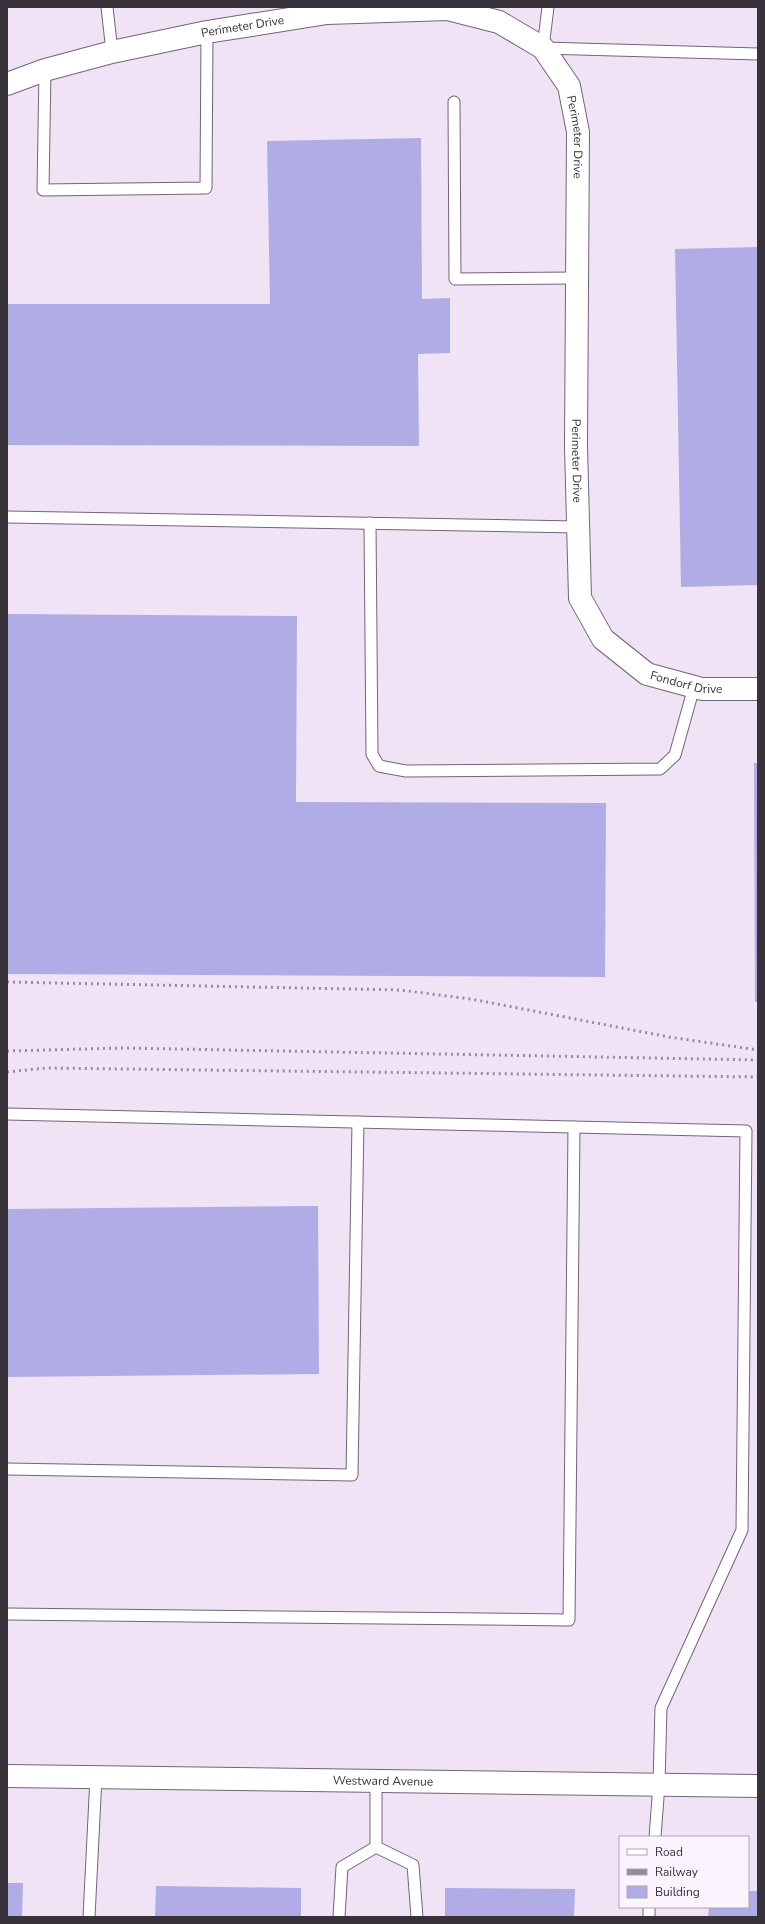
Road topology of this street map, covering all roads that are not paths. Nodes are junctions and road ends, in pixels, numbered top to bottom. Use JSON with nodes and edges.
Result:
{"nodes":[{"id":1,"x":107,"y":7,"type":"edge"},
{"id":2,"x":548,"y":7,"type":"edge"},
{"id":3,"x":327,"y":10,"type":"edge"},
{"id":4,"x":207,"y":32,"type":"junction"},
{"id":5,"x":543,"y":48,"type":"junction"},
{"id":6,"x":112,"y":52,"type":"junction"},
{"id":7,"x":758,"y":54,"type":"edge"},
{"id":8,"x":45,"y":70,"type":"junction"},
{"id":9,"x":7,"y":84,"type":"edge"},
{"id":10,"x":454,"y":102,"type":"dead end"},
{"id":11,"x":577,"y":278,"type":"junction"},
{"id":12,"x":7,"y":517,"type":"edge"},
{"id":13,"x":370,"y":523,"type":"junction"},
{"id":14,"x":578,"y":527,"type":"junction"},
{"id":15,"x":603,"y":639,"type":"joint"},
{"id":16,"x":694,"y":687,"type":"junction"},
{"id":17,"x":758,"y":689,"type":"edge"},
{"id":18,"x":7,"y":1114,"type":"edge"},
{"id":19,"x":358,"y":1122,"type":"junction"},
{"id":20,"x":574,"y":1127,"type":"junction"},
{"id":21,"x":7,"y":1470,"type":"edge"},
{"id":22,"x":7,"y":1614,"type":"edge"},
{"id":23,"x":7,"y":1776,"type":"edge"},
{"id":24,"x":96,"y":1777,"type":"junction"},
{"id":25,"x":376,"y":1780,"type":"junction"},
{"id":26,"x":659,"y":1784,"type":"junction"},
{"id":27,"x":758,"y":1786,"type":"edge"},
{"id":28,"x":655,"y":1836,"type":"edge"},
{"id":29,"x":376,"y":1847,"type":"junction"},
{"id":30,"x":89,"y":1917,"type":"edge"},
{"id":31,"x":339,"y":1917,"type":"edge"},
{"id":32,"x":416,"y":1917,"type":"edge"}],
"edges":[{"from":1,"to":6,"type":"lane"},
{"from":2,"to":5,"type":"lane"},
{"from":3,"to":4,"type":"street","name":"Perimeter Drive"},
{"from":3,"to":5,"type":"street","name":"Perimeter Drive"},
{"from":4,"to":6,"type":"street","name":"Perimeter Drive"},
{"from":4,"to":8,"type":"lane"},
{"from":5,"to":7,"type":"lane"},
{"from":5,"to":11,"type":"street","name":"Perimeter Drive"},
{"from":6,"to":8,"type":"street","name":"Perimeter Drive"},
{"from":8,"to":9,"type":"street","name":"Perimeter Drive"},
{"from":10,"to":11,"type":"lane"},
{"from":11,"to":14,"type":"street","name":"Perimeter Drive"},
{"from":12,"to":13,"type":"lane"},
{"from":13,"to":14,"type":"lane"},
{"from":13,"to":16,"type":"lane"},
{"from":14,"to":15,"type":"street","name":"Perimeter Drive"},
{"from":15,"to":16,"type":"street","name":"Fondorf Drive"},
{"from":16,"to":17,"type":"street","name":"Fondorf Drive"},
{"from":18,"to":19,"type":"lane"},
{"from":19,"to":20,"type":"lane"},
{"from":19,"to":21,"type":"lane"},
{"from":20,"to":22,"type":"lane"},
{"from":20,"to":26,"type":"lane"},
{"from":23,"to":24,"type":"street","name":"Westward Avenue"},
{"from":24,"to":25,"type":"street","name":"Westward Avenue"},
{"from":24,"to":30,"type":"lane"},
{"from":25,"to":26,"type":"street","name":"Westward Avenue"},
{"from":25,"to":29,"type":"lane"},
{"from":26,"to":27,"type":"street","name":"Westward Avenue"},
{"from":26,"to":28,"type":"lane"},
{"from":29,"to":31,"type":"lane"},
{"from":29,"to":32,"type":"lane"}]}
